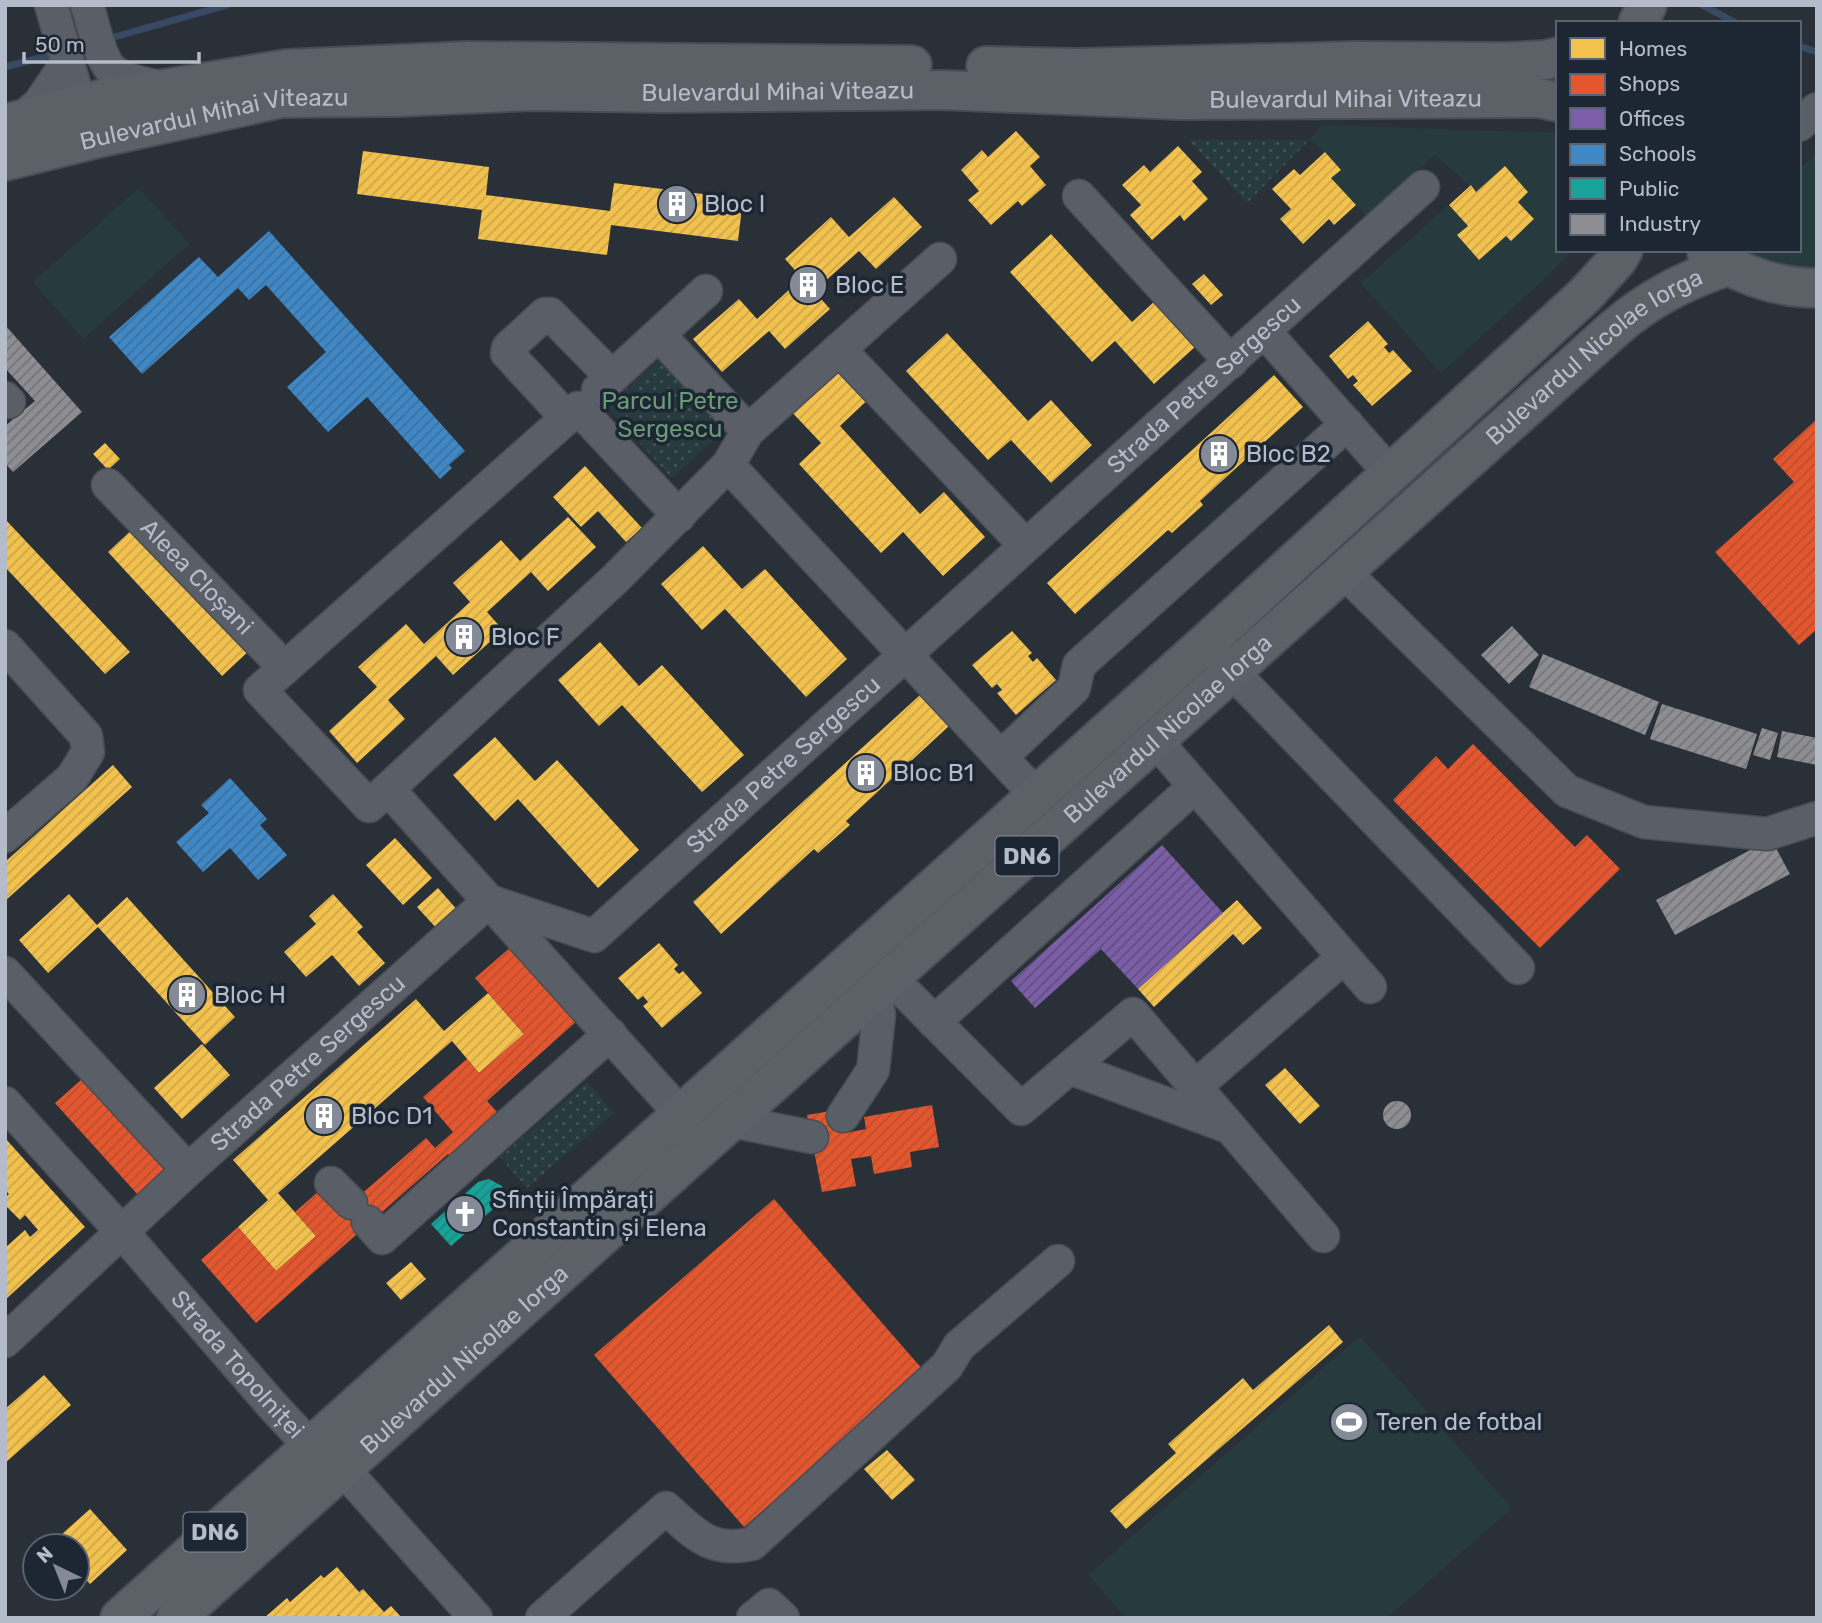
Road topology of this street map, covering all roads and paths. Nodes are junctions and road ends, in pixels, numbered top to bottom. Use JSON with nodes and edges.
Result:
{"nodes":[{"id":1,"x":51,"y":5,"type":"edge"},
{"id":2,"x":87,"y":5,"type":"edge"},
{"id":3,"x":102,"y":52,"type":"junction"},
{"id":4,"x":1556,"y":57,"type":"edge"},
{"id":5,"x":68,"y":61,"type":"junction"},
{"id":6,"x":604,"y":77,"type":"junction"},
{"id":7,"x":1076,"y":82,"type":"junction"},
{"id":8,"x":164,"y":88,"type":"junction"},
{"id":9,"x":91,"y":101,"type":"junction"},
{"id":10,"x":1556,"y":102,"type":"edge"},
{"id":11,"x":1817,"y":108,"type":"edge"},
{"id":12,"x":13,"y":122,"type":"edge"},
{"id":13,"x":1801,"y":123,"type":"edge"},
{"id":14,"x":98,"y":138,"type":"junction"},
{"id":15,"x":5,"y":162,"type":"edge"},
{"id":16,"x":1423,"y":187,"type":"dead end"},
{"id":17,"x":1079,"y":196,"type":"dead end"},
{"id":18,"x":1622,"y":252,"type":"edge"},
{"id":19,"x":1715,"y":258,"type":"edge"},
{"id":20,"x":940,"y":259,"type":"dead end"},
{"id":21,"x":1817,"y":288,"type":"edge"},
{"id":22,"x":706,"y":291,"type":"dead end"},
{"id":23,"x":1264,"y":331,"type":"junction"},
{"id":24,"x":659,"y":335,"type":"junction"},
{"id":25,"x":839,"y":349,"type":"junction"},
{"id":26,"x":1231,"y":362,"type":"junction"},
{"id":27,"x":612,"y":377,"type":"junction"},
{"id":28,"x":573,"y":413,"type":"junction"},
{"id":29,"x":1347,"y":424,"type":"junction"},
{"id":30,"x":748,"y":431,"type":"junction"},
{"id":31,"x":728,"y":466,"type":"junction"},
{"id":32,"x":1390,"y":473,"type":"junction"},
{"id":33,"x":108,"y":485,"type":"dead end"},
{"id":34,"x":679,"y":516,"type":"junction"},
{"id":35,"x":1025,"y":545,"type":"junction"},
{"id":36,"x":1343,"y":571,"type":"junction"},
{"id":37,"x":1205,"y":644,"type":"junction"},
{"id":38,"x":5,"y":646,"type":"edge"},
{"id":39,"x":905,"y":656,"type":"junction"},
{"id":40,"x":285,"y":668,"type":"junction"},
{"id":41,"x":1231,"y":672,"type":"junction"},
{"id":42,"x":1155,"y":740,"type":"junction"},
{"id":43,"x":1001,"y":757,"type":"junction"},
{"id":44,"x":1195,"y":786,"type":"junction"},
{"id":45,"x":388,"y":789,"type":"junction"},
{"id":46,"x":1036,"y":795,"type":"junction"},
{"id":47,"x":1817,"y":818,"type":"edge"},
{"id":48,"x":5,"y":836,"type":"edge"},
{"id":49,"x":489,"y":901,"type":"junction"},
{"id":50,"x":1344,"y":957,"type":"junction"},
{"id":51,"x":1518,"y":968,"type":"dead end"},
{"id":52,"x":5,"y":973,"type":"edge"},
{"id":53,"x":883,"y":985,"type":"junction"},
{"id":54,"x":1370,"y":987,"type":"dead end"},
{"id":55,"x":934,"y":1022,"type":"junction"},
{"id":56,"x":610,"y":1034,"type":"junction"},
{"id":57,"x":1070,"y":1068,"type":"junction"},
{"id":58,"x":1195,"y":1087,"type":"junction"},
{"id":59,"x":5,"y":1103,"type":"edge"},
{"id":60,"x":680,"y":1113,"type":"junction"},
{"id":61,"x":843,"y":1116,"type":"dead end"},
{"id":62,"x":731,"y":1121,"type":"junction"},
{"id":63,"x":1230,"y":1127,"type":"junction"},
{"id":64,"x":811,"y":1137,"type":"dead end"},
{"id":65,"x":188,"y":1170,"type":"junction"},
{"id":66,"x":350,"y":1203,"type":"dead end"},
{"id":67,"x":122,"y":1232,"type":"junction"},
{"id":68,"x":1323,"y":1236,"type":"dead end"},
{"id":69,"x":1058,"y":1261,"type":"dead end"},
{"id":70,"x":5,"y":1341,"type":"edge"},
{"id":71,"x":310,"y":1446,"type":"junction"},
{"id":72,"x":343,"y":1469,"type":"junction"},
{"id":73,"x":120,"y":1618,"type":"edge"},
{"id":74,"x":176,"y":1618,"type":"edge"},
{"id":75,"x":476,"y":1618,"type":"edge"},
{"id":76,"x":542,"y":1618,"type":"edge"},
{"id":77,"x":753,"y":1618,"type":"edge"},
{"id":78,"x":783,"y":1618,"type":"edge"}],
"edges":[{"from":1,"to":5,"type":"street"},
{"from":2,"to":3,"type":"street"},
{"from":3,"to":8,"type":"street"},
{"from":3,"to":9,"type":"street"},
{"from":4,"to":7,"type":"main road","name":"Bulevardul Mihai Viteazu"},
{"from":5,"to":9,"type":"street"},
{"from":5,"to":12,"type":"street"},
{"from":6,"to":7,"type":"main road","name":"Bulevardul Mihai Viteazu"},
{"from":6,"to":8,"type":"main road","name":"Bulevardul Mihai Viteazu"},
{"from":6,"to":14,"type":"main road","name":"Bulevardul Mihai Viteazu"},
{"from":7,"to":10,"type":"main road","name":"Bulevardul Mihai Viteazu"},
{"from":8,"to":9,"type":"main road","name":"Bulevardul Mihai Viteazu"},
{"from":9,"to":12,"type":"main road","name":"Bulevardul Mihai Viteazu"},
{"from":9,"to":14,"type":"street"},
{"from":11,"to":13,"type":"street"},
{"from":14,"to":15,"type":"main road","name":"Bulevardul Mihai Viteazu"},
{"from":16,"to":23,"type":"street","name":"Strada Petre Sergescu"},
{"from":17,"to":26,"type":"street"},
{"from":18,"to":32,"type":"main road","name":"Bulevardul Nicolae Iorga","number":"DN6"},
{"from":19,"to":21,"type":"main road","number":"DN6"},
{"from":19,"to":36,"type":"main road","name":"Bulevardul Nicolae Iorga","number":"DN6"},
{"from":20,"to":25,"type":"street"},
{"from":22,"to":24,"type":"street"},
{"from":23,"to":26,"type":"street","name":"Strada Petre Sergescu"},
{"from":23,"to":29,"type":"street"},
{"from":24,"to":27,"type":"street"},
{"from":24,"to":30,"type":"street"},
{"from":25,"to":30,"type":"street"},
{"from":25,"to":35,"type":"street"},
{"from":26,"to":35,"type":"street","name":"Strada Petre Sergescu"},
{"from":27,"to":28,"type":"street"},
{"from":27,"to":28,"type":"street"},
{"from":28,"to":34,"type":"street"},
{"from":28,"to":40,"type":"street"},
{"from":29,"to":32,"type":"street"},
{"from":29,"to":43,"type":"street"},
{"from":30,"to":31,"type":"street"},
{"from":31,"to":34,"type":"street"},
{"from":31,"to":39,"type":"street"},
{"from":32,"to":37,"type":"main road","name":"Bulevardul Nicolae Iorga","number":"DN6"},
{"from":33,"to":40,"type":"street","name":"Aleea Cloșani"},
{"from":34,"to":45,"type":"street"},
{"from":35,"to":39,"type":"street","name":"Strada Petre Sergescu"},
{"from":36,"to":41,"type":"main road","name":"Bulevardul Nicolae Iorga","number":"DN6"},
{"from":36,"to":47,"type":"street"},
{"from":37,"to":41,"type":"street"},
{"from":37,"to":46,"type":"main road","name":"Bulevardul Nicolae Iorga","number":"DN6"},
{"from":38,"to":48,"type":"street"},
{"from":39,"to":43,"type":"street"},
{"from":39,"to":49,"type":"street","name":"Strada Petre Sergescu"},
{"from":40,"to":45,"type":"street"},
{"from":41,"to":42,"type":"main road","name":"Bulevardul Nicolae Iorga","number":"DN6"},
{"from":41,"to":51,"type":"street"},
{"from":42,"to":44,"type":"street"},
{"from":42,"to":53,"type":"main road","name":"Bulevardul Nicolae Iorga","number":"DN6"},
{"from":43,"to":46,"type":"street"},
{"from":44,"to":50,"type":"street"},
{"from":44,"to":55,"type":"street"},
{"from":45,"to":49,"type":"street"},
{"from":46,"to":60,"type":"main road","name":"Bulevardul Nicolae Iorga","number":"DN6"},
{"from":49,"to":56,"type":"street"},
{"from":49,"to":65,"type":"street","name":"Strada Petre Sergescu"},
{"from":50,"to":54,"type":"street"},
{"from":50,"to":58,"type":"street"},
{"from":52,"to":65,"type":"street"},
{"from":53,"to":55,"type":"street"},
{"from":53,"to":61,"type":"street"},
{"from":53,"to":62,"type":"main road","name":"Bulevardul Nicolae Iorga","number":"DN6"},
{"from":55,"to":57,"type":"street"},
{"from":56,"to":60,"type":"street"},
{"from":56,"to":66,"type":"street"},
{"from":57,"to":58,"type":"street"},
{"from":57,"to":63,"type":"street"},
{"from":58,"to":63,"type":"street"},
{"from":59,"to":67,"type":"street","name":"Strada Topolniței"},
{"from":60,"to":71,"type":"main road","name":"Bulevardul Nicolae Iorga","number":"DN6"},
{"from":62,"to":64,"type":"street"},
{"from":62,"to":72,"type":"main road","name":"Bulevardul Nicolae Iorga","number":"DN6"},
{"from":63,"to":68,"type":"street"},
{"from":65,"to":67,"type":"street","name":"Strada Petre Sergescu"},
{"from":67,"to":70,"type":"street","name":"Strada Petre Sergescu"},
{"from":67,"to":71,"type":"street","name":"Strada Topolniței"},
{"from":69,"to":76,"type":"street"},
{"from":71,"to":72,"type":"street","name":"Strada Topolniței"},
{"from":71,"to":73,"type":"main road","number":"DN6"},
{"from":72,"to":74,"type":"main road","number":"DN6"},
{"from":72,"to":75,"type":"street","name":"Strada Topolniței"},
{"from":77,"to":78,"type":"street"}]}
